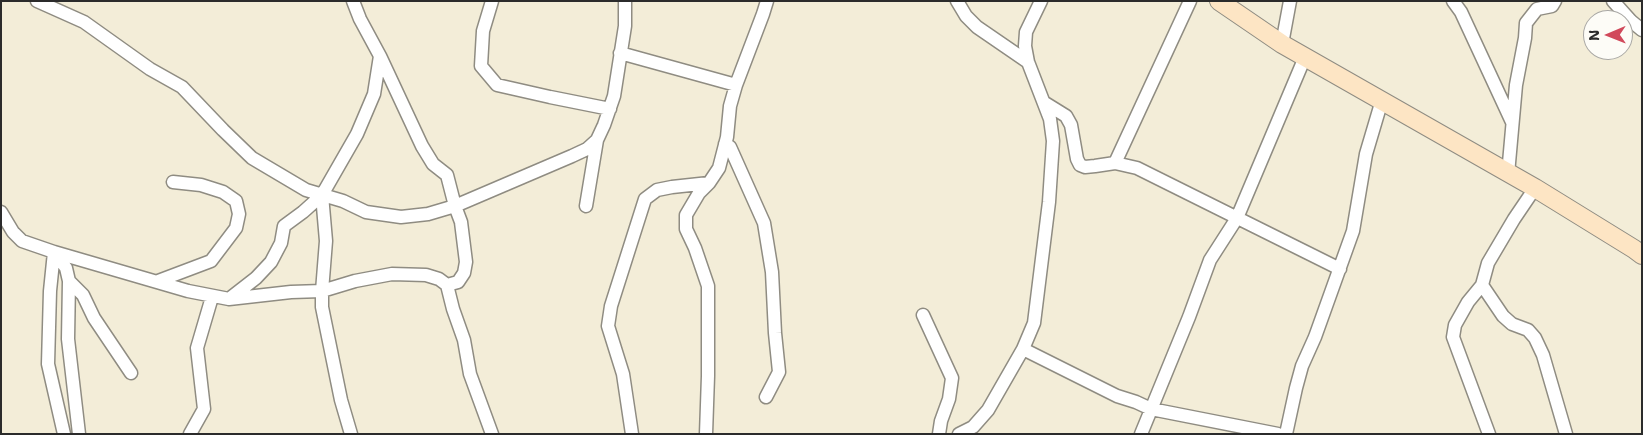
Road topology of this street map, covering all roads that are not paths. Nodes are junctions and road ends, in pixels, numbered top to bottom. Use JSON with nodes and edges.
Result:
{"nodes":[{"id":1,"x":37,"y":1,"type":"edge"},
{"id":2,"x":354,"y":1,"type":"edge"},
{"id":3,"x":492,"y":1,"type":"edge"},
{"id":4,"x":625,"y":1,"type":"edge"},
{"id":5,"x":767,"y":1,"type":"edge"},
{"id":6,"x":957,"y":1,"type":"edge"},
{"id":7,"x":1041,"y":1,"type":"edge"},
{"id":8,"x":1190,"y":1,"type":"edge"},
{"id":9,"x":1219,"y":1,"type":"edge"},
{"id":10,"x":1290,"y":1,"type":"edge"},
{"id":11,"x":1453,"y":1,"type":"edge"},
{"id":12,"x":1555,"y":1,"type":"edge"},
{"id":13,"x":1614,"y":1,"type":"edge"},
{"id":14,"x":1642,"y":30,"type":"edge"},
{"id":15,"x":1282,"y":44,"type":"junction"},
{"id":16,"x":620,"y":53,"type":"junction"},
{"id":17,"x":380,"y":56,"type":"junction"},
{"id":18,"x":1305,"y":57,"type":"junction"},
{"id":19,"x":1028,"y":62,"type":"junction"},
{"id":20,"x":736,"y":85,"type":"junction"},
{"id":21,"x":1382,"y":100,"type":"junction"},
{"id":22,"x":1045,"y":103,"type":"junction"},
{"id":23,"x":610,"y":108,"type":"junction"},
{"id":24,"x":1512,"y":122,"type":"junction"},
{"id":25,"x":597,"y":140,"type":"junction"},
{"id":26,"x":725,"y":144,"type":"junction"},
{"id":27,"x":1115,"y":163,"type":"junction"},
{"id":28,"x":1508,"y":174,"type":"junction"},
{"id":29,"x":173,"y":182,"type":"dead end"},
{"id":30,"x":708,"y":184,"type":"junction"},
{"id":31,"x":1535,"y":188,"type":"junction"},
{"id":32,"x":322,"y":195,"type":"junction"},
{"id":33,"x":455,"y":206,"type":"junction"},
{"id":34,"x":586,"y":206,"type":"dead end"},
{"id":35,"x":1,"y":212,"type":"edge"},
{"id":36,"x":1237,"y":218,"type":"junction"},
{"id":37,"x":54,"y":252,"type":"junction"},
{"id":38,"x":1642,"y":255,"type":"edge"},
{"id":39,"x":1340,"y":270,"type":"junction"},
{"id":40,"x":69,"y":281,"type":"junction"},
{"id":41,"x":158,"y":281,"type":"junction"},
{"id":42,"x":1482,"y":284,"type":"junction"},
{"id":43,"x":447,"y":285,"type":"junction"},
{"id":44,"x":322,"y":291,"type":"junction"},
{"id":45,"x":212,"y":297,"type":"junction"},
{"id":46,"x":229,"y":299,"type":"junction"},
{"id":47,"x":923,"y":315,"type":"dead end"},
{"id":48,"x":1023,"y":349,"type":"junction"},
{"id":49,"x":130,"y":373,"type":"dead end"},
{"id":50,"x":766,"y":397,"type":"dead end"},
{"id":51,"x":1151,"y":410,"type":"junction"},
{"id":52,"x":64,"y":434,"type":"edge"},
{"id":53,"x":80,"y":434,"type":"edge"},
{"id":54,"x":190,"y":434,"type":"edge"},
{"id":55,"x":351,"y":434,"type":"edge"},
{"id":56,"x":492,"y":434,"type":"edge"},
{"id":57,"x":632,"y":434,"type":"edge"},
{"id":58,"x":706,"y":434,"type":"edge"},
{"id":59,"x":939,"y":434,"type":"edge"},
{"id":60,"x":959,"y":434,"type":"edge"},
{"id":61,"x":1141,"y":434,"type":"edge"},
{"id":62,"x":1278,"y":434,"type":"edge"},
{"id":63,"x":1286,"y":434,"type":"edge"},
{"id":64,"x":1489,"y":434,"type":"edge"},
{"id":65,"x":1566,"y":434,"type":"edge"}],
"edges":[{"from":1,"to":32,"type":"street"},
{"from":2,"to":17,"type":"street"},
{"from":3,"to":23,"type":"street"},
{"from":4,"to":16,"type":"street"},
{"from":5,"to":20,"type":"street"},
{"from":6,"to":19,"type":"street"},
{"from":7,"to":19,"type":"street"},
{"from":8,"to":27,"type":"street"},
{"from":9,"to":15,"type":"street"},
{"from":10,"to":15,"type":"street"},
{"from":11,"to":24,"type":"street"},
{"from":12,"to":24,"type":"street"},
{"from":13,"to":14,"type":"street"},
{"from":15,"to":18,"type":"street"},
{"from":16,"to":20,"type":"street"},
{"from":16,"to":23,"type":"street"},
{"from":17,"to":32,"type":"street"},
{"from":17,"to":33,"type":"street"},
{"from":18,"to":21,"type":"street"},
{"from":18,"to":36,"type":"street"},
{"from":19,"to":22,"type":"street"},
{"from":20,"to":26,"type":"street"},
{"from":21,"to":28,"type":"street"},
{"from":21,"to":39,"type":"street"},
{"from":22,"to":27,"type":"street"},
{"from":22,"to":48,"type":"street"},
{"from":23,"to":25,"type":"street"},
{"from":24,"to":28,"type":"street"},
{"from":25,"to":33,"type":"street"},
{"from":25,"to":34,"type":"street"},
{"from":26,"to":30,"type":"street"},
{"from":26,"to":50,"type":"street"},
{"from":27,"to":36,"type":"street"},
{"from":28,"to":31,"type":"street"},
{"from":29,"to":41,"type":"street"},
{"from":30,"to":57,"type":"street"},
{"from":30,"to":58,"type":"street"},
{"from":31,"to":38,"type":"street"},
{"from":31,"to":42,"type":"street"},
{"from":32,"to":33,"type":"street"},
{"from":32,"to":44,"type":"street"},
{"from":32,"to":46,"type":"street"},
{"from":33,"to":43,"type":"street"},
{"from":35,"to":37,"type":"street"},
{"from":36,"to":39,"type":"street"},
{"from":36,"to":51,"type":"street"},
{"from":37,"to":40,"type":"street"},
{"from":37,"to":41,"type":"street"},
{"from":37,"to":52,"type":"street"},
{"from":39,"to":63,"type":"street"},
{"from":40,"to":49,"type":"street"},
{"from":40,"to":53,"type":"street"},
{"from":41,"to":45,"type":"street"},
{"from":42,"to":64,"type":"street"},
{"from":42,"to":65,"type":"street"},
{"from":43,"to":44,"type":"street"},
{"from":43,"to":56,"type":"street"},
{"from":44,"to":46,"type":"street"},
{"from":44,"to":55,"type":"street"},
{"from":45,"to":46,"type":"street"},
{"from":45,"to":54,"type":"street"},
{"from":47,"to":59,"type":"street"},
{"from":48,"to":51,"type":"street"},
{"from":48,"to":60,"type":"street"},
{"from":51,"to":61,"type":"street"},
{"from":51,"to":62,"type":"street"}]}
